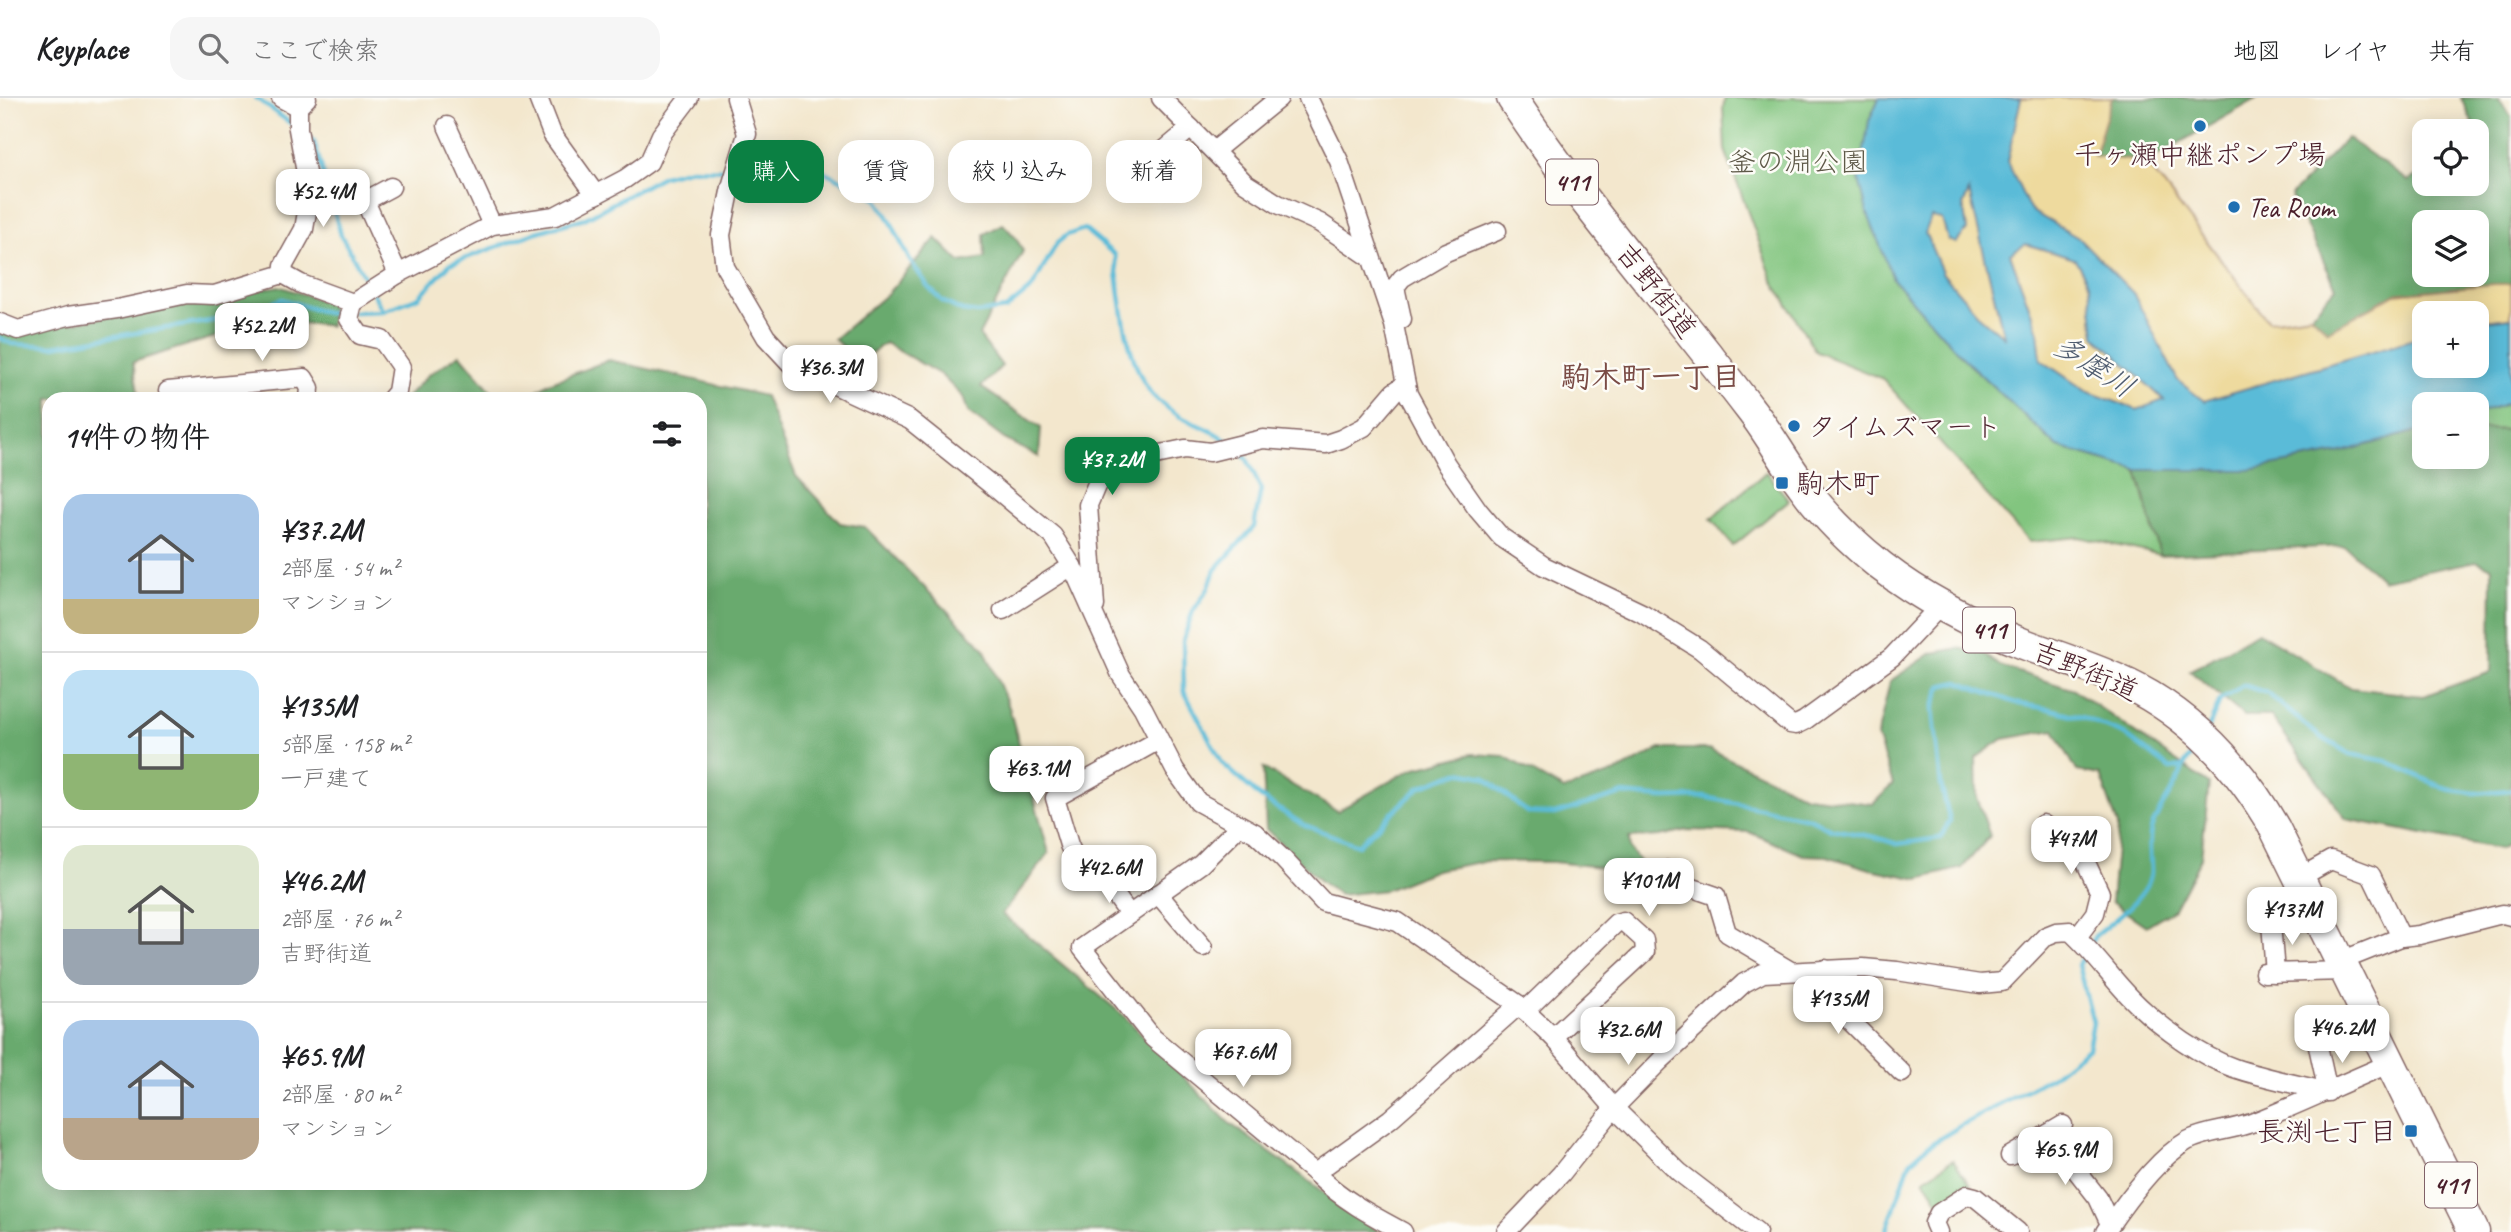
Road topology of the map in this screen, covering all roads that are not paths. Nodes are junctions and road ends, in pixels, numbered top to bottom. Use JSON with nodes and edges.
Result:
{"nodes":[{"id":1,"x":281,"y":98,"type":"edge"},
{"id":2,"x":538,"y":98,"type":"edge"},
{"id":3,"x":689,"y":98,"type":"edge"},
{"id":4,"x":736,"y":98,"type":"edge"},
{"id":5,"x":1161,"y":98,"type":"edge"},
{"id":6,"x":1279,"y":98,"type":"edge"},
{"id":7,"x":1308,"y":98,"type":"edge"},
{"id":8,"x":1512,"y":98,"type":"edge"},
{"id":9,"x":302,"y":103,"type":"edge"},
{"id":10,"x":447,"y":126,"type":"dead end"},
{"id":11,"x":1191,"y":128,"type":"junction"},
{"id":12,"x":1176,"y":140,"type":"edge"},
{"id":13,"x":1214,"y":151,"type":"junction"},
{"id":14,"x":391,"y":187,"type":"dead end"},
{"id":15,"x":596,"y":195,"type":"junction"},
{"id":16,"x":492,"y":225,"type":"junction"},
{"id":17,"x":1497,"y":231,"type":"dead end"},
{"id":18,"x":1370,"y":257,"type":"junction"},
{"id":19,"x":283,"y":274,"type":"junction"},
{"id":20,"x":398,"y":274,"type":"junction"},
{"id":21,"x":360,"y":301,"type":"junction"},
{"id":22,"x":0,"y":323,"type":"edge"},
{"id":23,"x":1401,"y":363,"type":"junction"},
{"id":24,"x":1404,"y":385,"type":"junction"},
{"id":25,"x":167,"y":391,"type":"dead end"},
{"id":26,"x":227,"y":392,"type":"edge"},
{"id":27,"x":310,"y":392,"type":"edge"},
{"id":28,"x":397,"y":392,"type":"edge"},
{"id":29,"x":1072,"y":566,"type":"junction"},
{"id":30,"x":1940,"y":606,"type":"junction"},
{"id":31,"x":1003,"y":610,"type":"dead end"},
{"id":32,"x":1096,"y":620,"type":"junction"},
{"id":33,"x":1159,"y":740,"type":"junction"},
{"id":34,"x":2043,"y":824,"type":"dead end"},
{"id":35,"x":1240,"y":825,"type":"junction"},
{"id":36,"x":1667,"y":870,"type":"dead end"},
{"id":37,"x":2299,"y":878,"type":"junction"},
{"id":38,"x":1158,"y":894,"type":"junction"},
{"id":39,"x":1129,"y":914,"type":"junction"},
{"id":40,"x":2511,"y":916,"type":"edge"},
{"id":41,"x":2271,"y":923,"type":"dead end"},
{"id":42,"x":2401,"y":937,"type":"junction"},
{"id":43,"x":2082,"y":942,"type":"junction"},
{"id":44,"x":1203,"y":947,"type":"dead end"},
{"id":45,"x":2344,"y":966,"type":"junction"},
{"id":46,"x":1825,"y":969,"type":"junction"},
{"id":47,"x":1790,"y":970,"type":"junction"},
{"id":48,"x":1522,"y":1008,"type":"junction"},
{"id":49,"x":1553,"y":1037,"type":"junction"},
{"id":50,"x":2318,"y":1046,"type":"dead end"},
{"id":51,"x":2391,"y":1063,"type":"junction"},
{"id":52,"x":1902,"y":1073,"type":"dead end"},
{"id":53,"x":2328,"y":1092,"type":"junction"},
{"id":54,"x":1615,"y":1108,"type":"junction"},
{"id":55,"x":2010,"y":1156,"type":"dead end"},
{"id":56,"x":1315,"y":1173,"type":"junction"},
{"id":57,"x":2108,"y":1228,"type":"edge"},
{"id":58,"x":1403,"y":1232,"type":"edge"},
{"id":59,"x":1506,"y":1232,"type":"edge"},
{"id":60,"x":1757,"y":1232,"type":"edge"},
{"id":61,"x":1938,"y":1232,"type":"edge"},
{"id":62,"x":2018,"y":1232,"type":"edge"},
{"id":63,"x":2474,"y":1232,"type":"edge"}],
"edges":[{"from":1,"to":9,"type":"street"},
{"from":2,"to":15,"type":"street"},
{"from":3,"to":15,"type":"street"},
{"from":4,"to":29,"type":"street"},
{"from":5,"to":11,"type":"street"},
{"from":6,"to":13,"type":"street"},
{"from":7,"to":18,"type":"street"},
{"from":8,"to":30,"type":"highway","name":"吉野街道","number":"411"},
{"from":9,"to":19,"type":"street"},
{"from":10,"to":16,"type":"street"},
{"from":11,"to":12,"type":"street"},
{"from":11,"to":13,"type":"street"},
{"from":13,"to":18,"type":"street"},
{"from":14,"to":20,"type":"street"},
{"from":15,"to":16,"type":"street"},
{"from":16,"to":20,"type":"street"},
{"from":17,"to":23,"type":"street"},
{"from":18,"to":23,"type":"street"},
{"from":19,"to":21,"type":"street"},
{"from":19,"to":22,"type":"street"},
{"from":20,"to":21,"type":"street"},
{"from":21,"to":28,"type":"street"},
{"from":23,"to":24,"type":"street"},
{"from":24,"to":30,"type":"street"},
{"from":24,"to":32,"type":"street"},
{"from":25,"to":26,"type":"street"},
{"from":26,"to":27,"type":"street"},
{"from":29,"to":31,"type":"street"},
{"from":29,"to":32,"type":"street"},
{"from":30,"to":37,"type":"highway","name":"吉野街道","number":"411"},
{"from":32,"to":33,"type":"street"},
{"from":33,"to":35,"type":"street"},
{"from":33,"to":39,"type":"street"},
{"from":34,"to":43,"type":"street"},
{"from":35,"to":38,"type":"street"},
{"from":35,"to":48,"type":"street"},
{"from":36,"to":47,"type":"street"},
{"from":37,"to":42,"type":"street"},
{"from":37,"to":45,"type":"highway","name":"吉野街道","number":"411"},
{"from":38,"to":39,"type":"street"},
{"from":38,"to":44,"type":"street"},
{"from":39,"to":56,"type":"street"},
{"from":40,"to":42,"type":"street"},
{"from":41,"to":45,"type":"street"},
{"from":42,"to":45,"type":"street"},
{"from":43,"to":46,"type":"street"},
{"from":43,"to":53,"type":"street"},
{"from":45,"to":51,"type":"highway","name":"吉野街道","number":"411"},
{"from":46,"to":47,"type":"street"},
{"from":46,"to":52,"type":"street"},
{"from":47,"to":54,"type":"street"},
{"from":48,"to":49,"type":"street"},
{"from":48,"to":49,"type":"street"},
{"from":48,"to":56,"type":"street"},
{"from":49,"to":54,"type":"street"},
{"from":50,"to":53,"type":"street"},
{"from":51,"to":53,"type":"street"},
{"from":51,"to":63,"type":"highway","name":"吉野街道","number":"411"},
{"from":53,"to":57,"type":"street"},
{"from":54,"to":59,"type":"street"},
{"from":54,"to":60,"type":"street"},
{"from":55,"to":57,"type":"street"},
{"from":56,"to":58,"type":"street"},
{"from":61,"to":62,"type":"street"}]}
